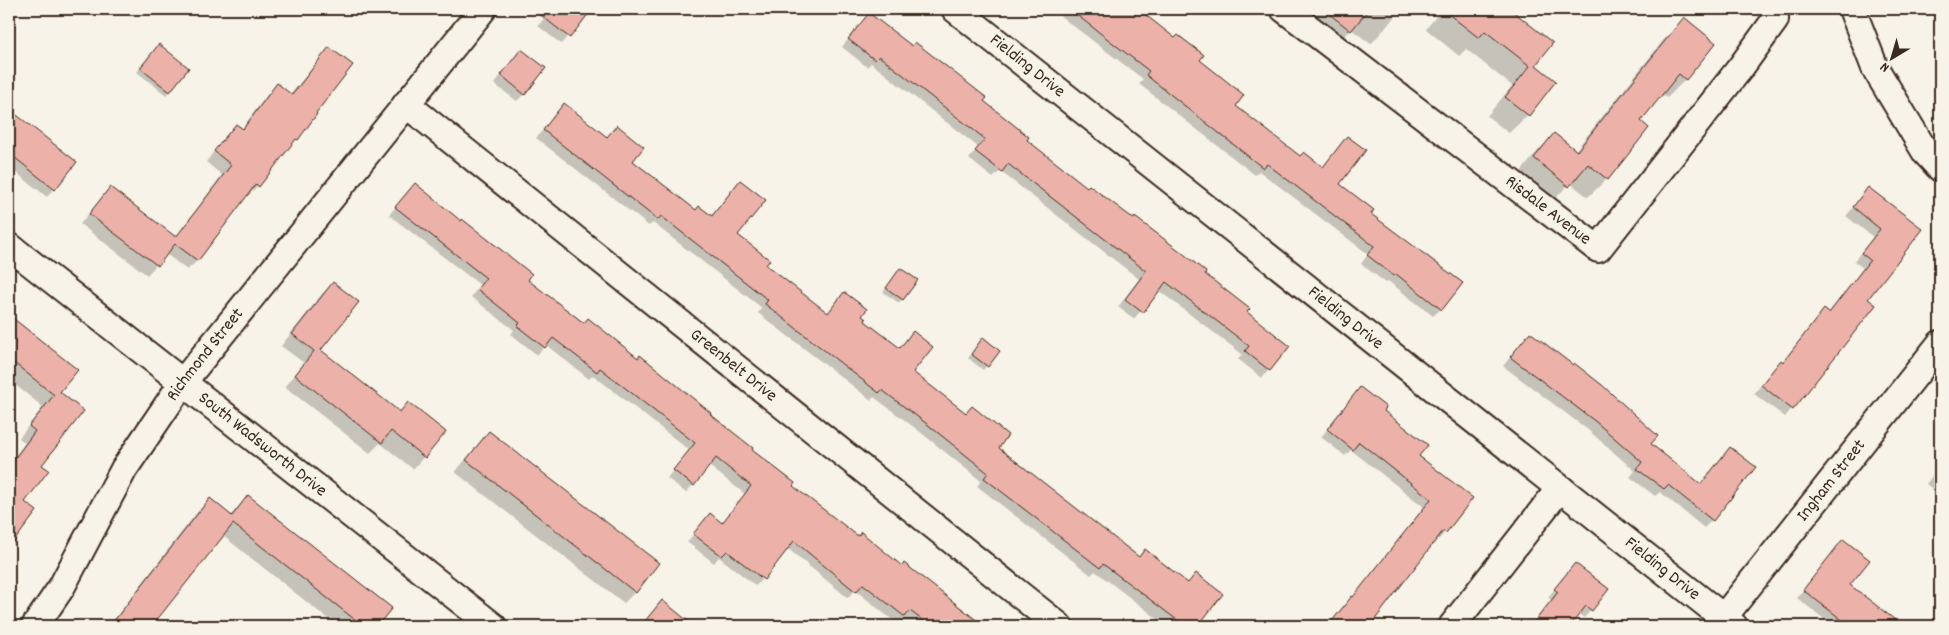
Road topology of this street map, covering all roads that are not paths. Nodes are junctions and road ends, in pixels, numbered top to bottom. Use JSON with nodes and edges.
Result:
{"nodes":[{"id":1,"x":482,"y":9,"type":"edge"},
{"id":2,"x":955,"y":9,"type":"edge"},
{"id":3,"x":1284,"y":9,"type":"edge"},
{"id":4,"x":1775,"y":9,"type":"edge"},
{"id":5,"x":1852,"y":9,"type":"edge"},
{"id":6,"x":406,"y":104,"type":"junction"},
{"id":7,"x":1940,"y":168,"type":"edge"},
{"id":8,"x":9,"y":246,"type":"edge"},
{"id":9,"x":1940,"y":344,"type":"edge"},
{"id":10,"x":183,"y":382,"type":"junction"},
{"id":11,"x":1560,"y":488,"type":"junction"},
{"id":12,"x":1729,"y":622,"type":"edge"},
{"id":13,"x":35,"y":626,"type":"edge"},
{"id":14,"x":493,"y":626,"type":"edge"},
{"id":15,"x":1059,"y":626,"type":"edge"},
{"id":16,"x":1452,"y":626,"type":"edge"}],
"edges":[{"from":1,"to":6,"type":"street","name":"Richmond Street"},
{"from":2,"to":11,"type":"street","name":"Fielding Drive"},
{"from":3,"to":4,"type":"street","name":"Risdale Avenue"},
{"from":5,"to":7,"type":"street"},
{"from":6,"to":10,"type":"street","name":"Richmond Street"},
{"from":6,"to":15,"type":"street","name":"Greenbelt Drive"},
{"from":8,"to":10,"type":"street","name":"South Wadsworth Drive"},
{"from":9,"to":12,"type":"street","name":"Ingham Street"},
{"from":10,"to":13,"type":"street","name":"Richmond Street"},
{"from":10,"to":14,"type":"street","name":"South Wadsworth Drive"},
{"from":11,"to":12,"type":"street","name":"Fielding Drive"},
{"from":11,"to":16,"type":"street"}]}
